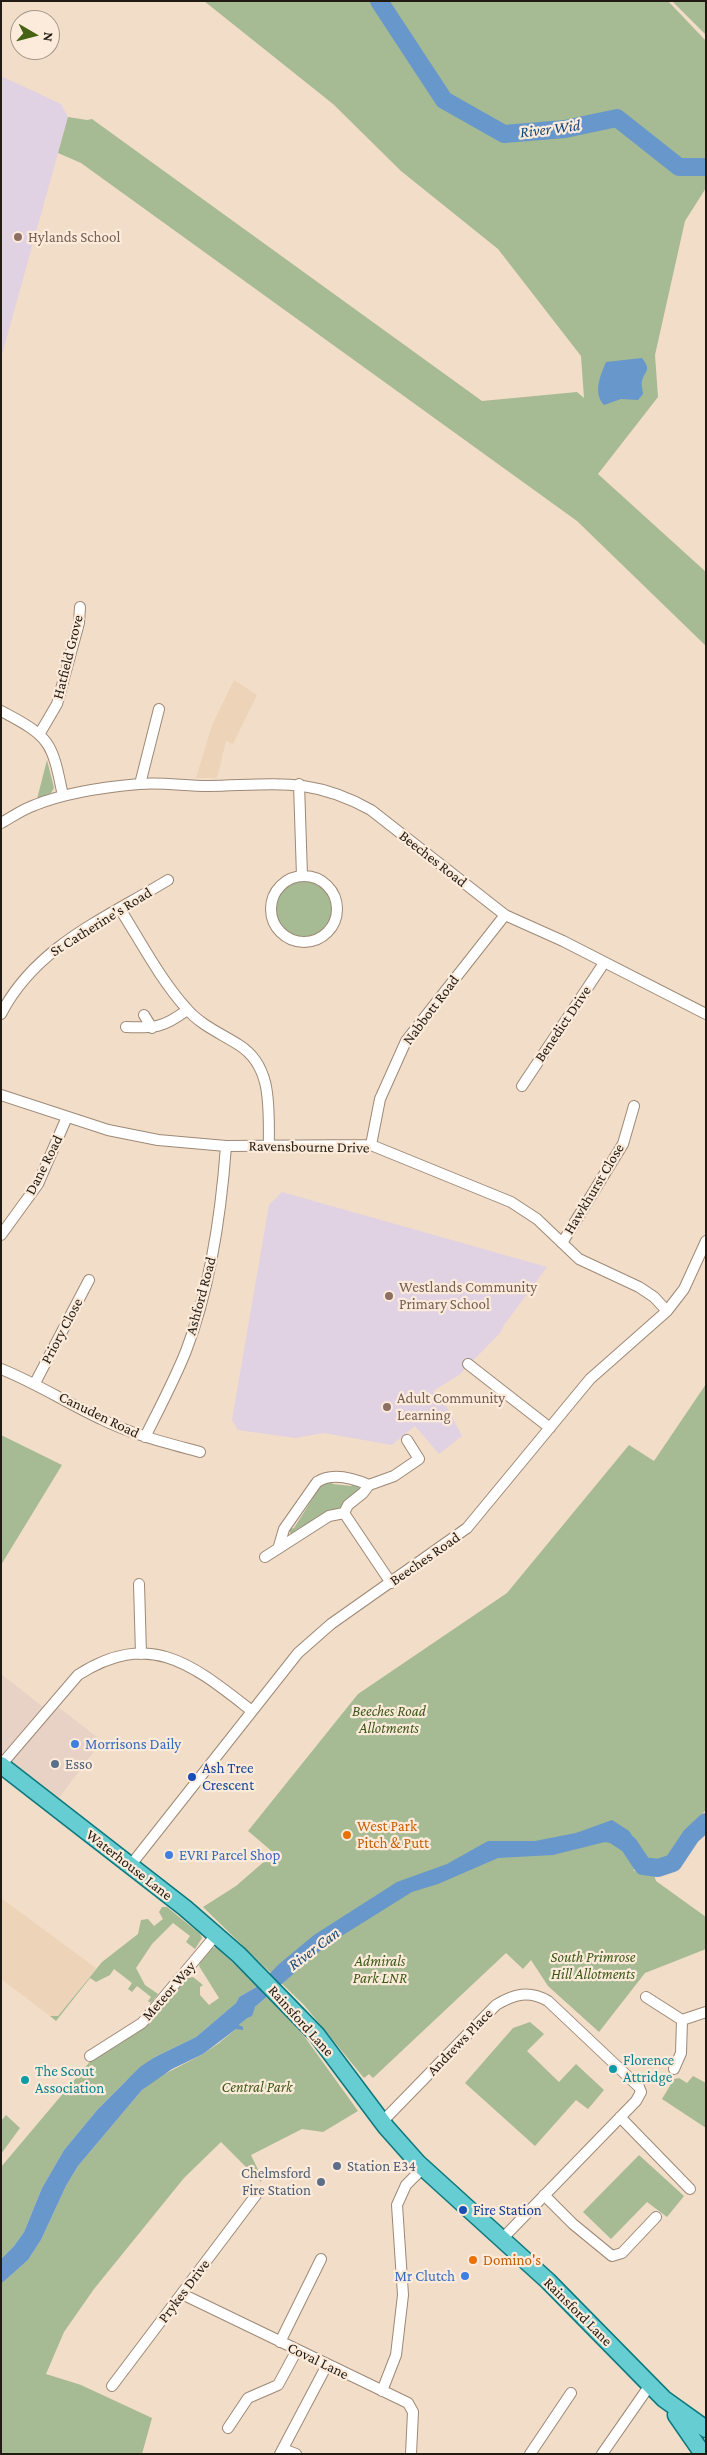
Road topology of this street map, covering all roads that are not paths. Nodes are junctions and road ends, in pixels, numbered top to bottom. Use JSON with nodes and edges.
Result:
{"nodes":[{"id":1,"x":80,"y":607,"type":"dead end"},
{"id":2,"x":159,"y":709,"type":"dead end"},
{"id":3,"x":1,"y":711,"type":"edge"},
{"id":4,"x":40,"y":733,"type":"junction"},
{"id":5,"x":140,"y":784,"type":"junction"},
{"id":6,"x":300,"y":784,"type":"junction"},
{"id":7,"x":63,"y":796,"type":"junction"},
{"id":8,"x":1,"y":823,"type":"edge"},
{"id":9,"x":302,"y":876,"type":"junction"},
{"id":10,"x":168,"y":880,"type":"dead end"},
{"id":11,"x":120,"y":909,"type":"junction"},
{"id":12,"x":505,"y":915,"type":"junction"},
{"id":13,"x":604,"y":963,"type":"junction"},
{"id":14,"x":187,"y":1010,"type":"junction"},
{"id":15,"x":1,"y":1014,"type":"edge"},
{"id":16,"x":706,"y":1014,"type":"edge"},
{"id":17,"x":144,"y":1015,"type":"dead end"},
{"id":18,"x":126,"y":1027,"type":"dead end"},
{"id":19,"x":152,"y":1028,"type":"junction"},
{"id":20,"x":522,"y":1086,"type":"dead end"},
{"id":21,"x":1,"y":1095,"type":"edge"},
{"id":22,"x":634,"y":1106,"type":"dead end"},
{"id":23,"x":67,"y":1117,"type":"junction"},
{"id":24,"x":371,"y":1145,"type":"junction"},
{"id":25,"x":226,"y":1146,"type":"junction"},
{"id":26,"x":269,"y":1146,"type":"junction"},
{"id":27,"x":1,"y":1235,"type":"edge"},
{"id":28,"x":706,"y":1241,"type":"edge"},
{"id":29,"x":562,"y":1243,"type":"junction"},
{"id":30,"x":89,"y":1280,"type":"dead end"},
{"id":31,"x":667,"y":1311,"type":"junction"},
{"id":32,"x":468,"y":1364,"type":"dead end"},
{"id":33,"x":1,"y":1369,"type":"edge"},
{"id":34,"x":36,"y":1383,"type":"junction"},
{"id":35,"x":550,"y":1428,"type":"junction"},
{"id":36,"x":145,"y":1437,"type":"junction"},
{"id":37,"x":407,"y":1440,"type":"dead end"},
{"id":38,"x":200,"y":1452,"type":"dead end"},
{"id":39,"x":369,"y":1485,"type":"junction"},
{"id":40,"x":344,"y":1513,"type":"junction"},
{"id":41,"x":279,"y":1546,"type":"junction"},
{"id":42,"x":265,"y":1557,"type":"dead end"},
{"id":43,"x":391,"y":1583,"type":"junction"},
{"id":44,"x":139,"y":1584,"type":"dead end"},
{"id":45,"x":141,"y":1654,"type":"junction"},
{"id":46,"x":252,"y":1711,"type":"junction"},
{"id":47,"x":1,"y":1765,"type":"edge"},
{"id":48,"x":130,"y":1866,"type":"junction"},
{"id":49,"x":216,"y":1935,"type":"junction"},
{"id":50,"x":254,"y":1968,"type":"joint"},
{"id":51,"x":646,"y":1996,"type":"dead end"},
{"id":52,"x":706,"y":2012,"type":"edge"},
{"id":53,"x":682,"y":2020,"type":"junction"},
{"id":54,"x":90,"y":2056,"type":"dead end"},
{"id":55,"x":674,"y":2069,"type":"dead end"},
{"id":56,"x":620,"y":2117,"type":"junction"},
{"id":57,"x":382,"y":2122,"type":"junction"},
{"id":58,"x":423,"y":2168,"type":"junction"},
{"id":59,"x":690,"y":2189,"type":"dead end"},
{"id":60,"x":256,"y":2195,"type":"dead end"},
{"id":61,"x":544,"y":2195,"type":"junction"},
{"id":62,"x":656,"y":2217,"type":"dead end"},
{"id":63,"x":501,"y":2240,"type":"junction"},
{"id":64,"x":321,"y":2259,"type":"dead end"},
{"id":65,"x":182,"y":2294,"type":"junction"},
{"id":66,"x":280,"y":2342,"type":"junction"},
{"id":67,"x":296,"y":2350,"type":"junction"},
{"id":68,"x":327,"y":2365,"type":"junction"},
{"id":69,"x":650,"y":2385,"type":"junction"},
{"id":70,"x":112,"y":2386,"type":"dead end"},
{"id":71,"x":382,"y":2391,"type":"junction"},
{"id":72,"x":571,"y":2393,"type":"dead end"},
{"id":73,"x":664,"y":2399,"type":"junction"},
{"id":74,"x":690,"y":2420,"type":"junction"},
{"id":75,"x":228,"y":2428,"type":"dead end"},
{"id":76,"x":706,"y":2429,"type":"edge"},
{"id":77,"x":702,"y":2448,"type":"edge"},
{"id":78,"x":281,"y":2451,"type":"edge"},
{"id":79,"x":296,"y":2454,"type":"edge"},
{"id":80,"x":411,"y":2454,"type":"edge"},
{"id":81,"x":530,"y":2454,"type":"edge"},
{"id":82,"x":602,"y":2454,"type":"edge"}],
"edges":[{"from":1,"to":4,"type":"street","name":"Hatfield Grove"},
{"from":2,"to":5,"type":"street"},
{"from":3,"to":4,"type":"street"},
{"from":4,"to":7,"type":"street"},
{"from":5,"to":6,"type":"street","name":"Beeches Road"},
{"from":5,"to":7,"type":"street","name":"Beeches Road"},
{"from":6,"to":9,"type":"street"},
{"from":6,"to":12,"type":"street","name":"Beeches Road"},
{"from":7,"to":8,"type":"street","name":"Beeches Road"},
{"from":9,"to":9,"type":"street"},
{"from":10,"to":11,"type":"street","name":"St Catherine's Road"},
{"from":11,"to":14,"type":"street"},
{"from":11,"to":15,"type":"street","name":"St Catherine's Road"},
{"from":12,"to":13,"type":"street","name":"Beeches Road"},
{"from":12,"to":24,"type":"street","name":"Nabbott Road"},
{"from":13,"to":16,"type":"street","name":"Beeches Road"},
{"from":13,"to":20,"type":"street","name":"Benedict Drive"},
{"from":14,"to":19,"type":"street"},
{"from":14,"to":26,"type":"street"},
{"from":17,"to":19,"type":"street"},
{"from":18,"to":19,"type":"street"},
{"from":21,"to":23,"type":"street","name":"Ravensbourne Drive"},
{"from":22,"to":29,"type":"street","name":"Hawkhurst Close"},
{"from":23,"to":25,"type":"street","name":"Ravensbourne Drive"},
{"from":23,"to":27,"type":"street","name":"Dane Road"},
{"from":24,"to":26,"type":"street","name":"Ravensbourne Drive"},
{"from":24,"to":29,"type":"street","name":"Ravensbourne Drive"},
{"from":25,"to":26,"type":"street","name":"Ravensbourne Drive"},
{"from":25,"to":36,"type":"street","name":"Ashford Road"},
{"from":28,"to":31,"type":"street","name":"Beeches Road"},
{"from":29,"to":31,"type":"street","name":"Ravensbourne Drive"},
{"from":30,"to":34,"type":"street","name":"Priory Close"},
{"from":31,"to":35,"type":"street","name":"Beeches Road"},
{"from":32,"to":35,"type":"street"},
{"from":33,"to":34,"type":"street","name":"Canuden Road"},
{"from":34,"to":36,"type":"street","name":"Canuden Road"},
{"from":35,"to":43,"type":"street","name":"Beeches Road"},
{"from":36,"to":38,"type":"street","name":"Canuden Road"},
{"from":37,"to":39,"type":"street"},
{"from":39,"to":40,"type":"street"},
{"from":39,"to":41,"type":"street"},
{"from":40,"to":41,"type":"street"},
{"from":40,"to":43,"type":"street"},
{"from":41,"to":42,"type":"street"},
{"from":43,"to":46,"type":"street","name":"Beeches Road"},
{"from":44,"to":45,"type":"street"},
{"from":45,"to":46,"type":"street"},
{"from":45,"to":47,"type":"street"},
{"from":46,"to":48,"type":"street","name":"Beeches Road"},
{"from":47,"to":48,"type":"main road","name":"Waterhouse Lane"},
{"from":48,"to":49,"type":"main road","name":"Waterhouse Lane"},
{"from":49,"to":50,"type":"main road","name":"Waterhouse Lane"},
{"from":49,"to":54,"type":"street","name":"Meteor Way"},
{"from":50,"to":57,"type":"main road","name":"Rainsford Lane"},
{"from":51,"to":53,"type":"street"},
{"from":52,"to":53,"type":"street"},
{"from":53,"to":55,"type":"street"},
{"from":56,"to":57,"type":"street","name":"Andrews Place"},
{"from":56,"to":59,"type":"street"},
{"from":56,"to":61,"type":"street","name":"Andrews Place"},
{"from":57,"to":58,"type":"main road","name":"Rainsford Lane"},
{"from":58,"to":63,"type":"main road","name":"Rainsford Lane"},
{"from":58,"to":71,"type":"street"},
{"from":60,"to":65,"type":"street","name":"Prykes Drive"},
{"from":61,"to":62,"type":"street"},
{"from":61,"to":63,"type":"street","name":"Andrews Place"},
{"from":63,"to":69,"type":"main road","name":"Rainsford Lane"},
{"from":64,"to":66,"type":"street"},
{"from":65,"to":66,"type":"street","name":"Coval Lane"},
{"from":65,"to":70,"type":"street","name":"Prykes Drive"},
{"from":66,"to":67,"type":"street","name":"Coval Lane"},
{"from":67,"to":68,"type":"street","name":"Coval Lane"},
{"from":67,"to":75,"type":"street"},
{"from":68,"to":71,"type":"street","name":"Coval Lane"},
{"from":68,"to":78,"type":"street"},
{"from":69,"to":73,"type":"main road","name":"Rainsford Lane"},
{"from":69,"to":82,"type":"street"},
{"from":71,"to":80,"type":"street","name":"Coval Lane"},
{"from":72,"to":81,"type":"street"},
{"from":73,"to":74,"type":"main road","name":"Rainsford Lane"},
{"from":73,"to":77,"type":"main road","name":"Rainsford Lane"},
{"from":74,"to":76,"type":"main road","name":"Rainsford Lane"},
{"from":74,"to":77,"type":"main road"},
{"from":78,"to":79,"type":"street"}]}
